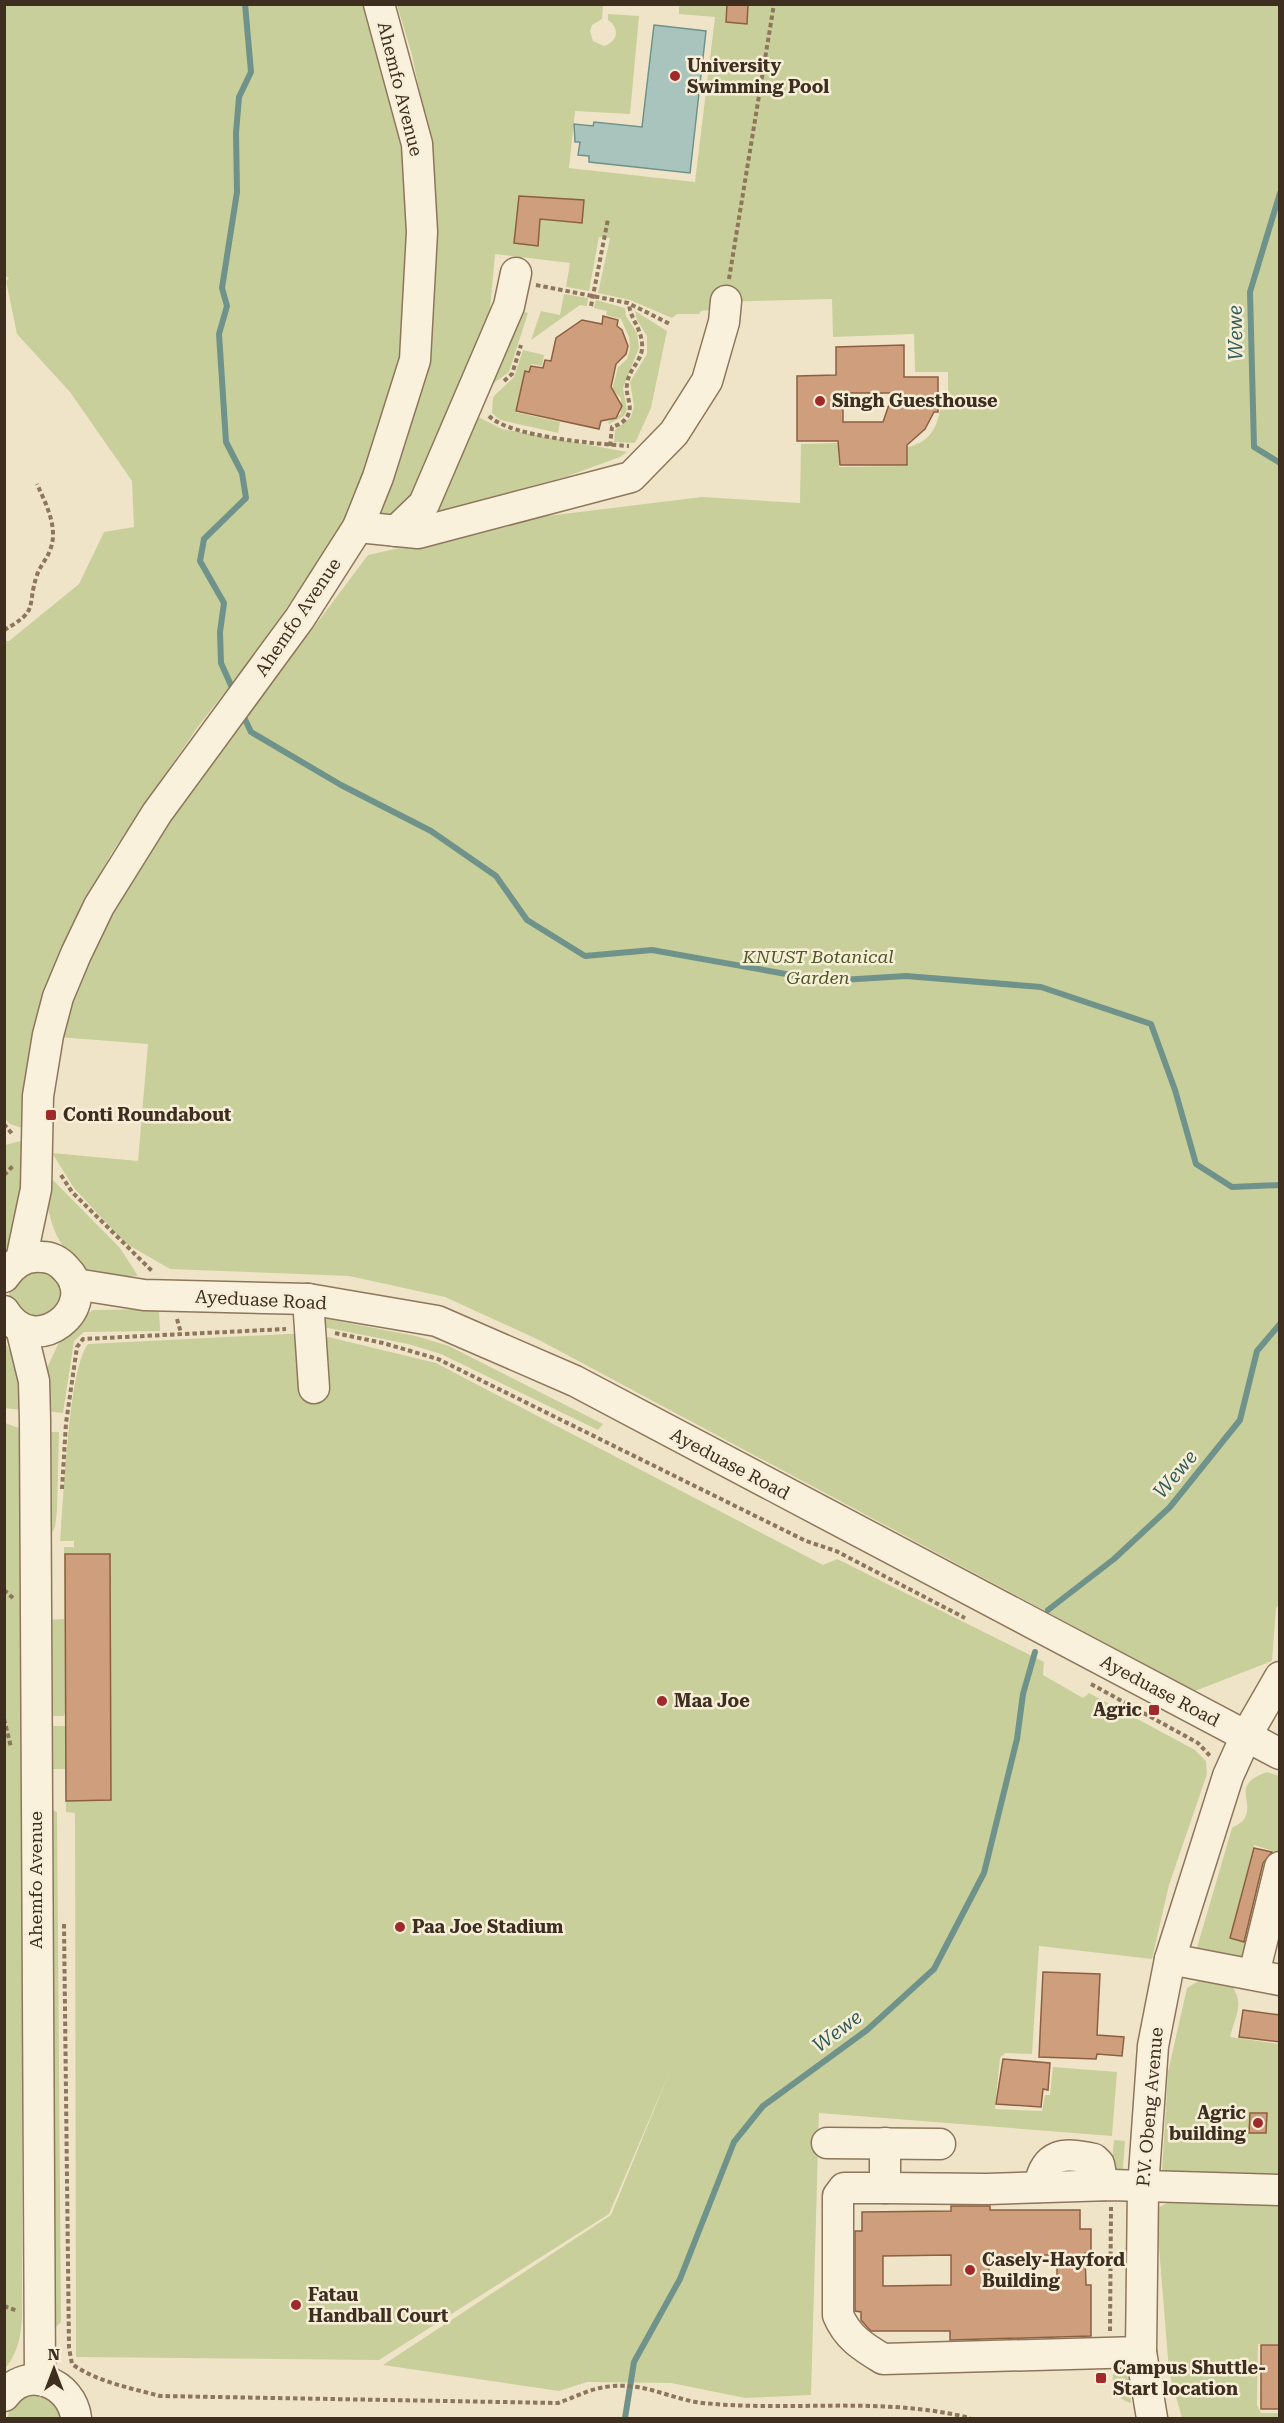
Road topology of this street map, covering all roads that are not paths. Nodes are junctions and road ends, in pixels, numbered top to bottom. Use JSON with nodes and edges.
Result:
{"nodes":[{"id":1,"x":379,"y":4,"type":"edge"},
{"id":2,"x":526,"y":284,"type":"road end"},
{"id":3,"x":726,"y":301,"type":"road end"},
{"id":4,"x":358,"y":527,"type":"junction"},
{"id":5,"x":396,"y":531,"type":"junction"},
{"id":6,"x":36,"y":1189,"type":"junction"},
{"id":7,"x":13,"y":1268,"type":"edge"},
{"id":8,"x":69,"y":1286,"type":"junction"},
{"id":9,"x":308,"y":1314,"type":"junction"},
{"id":10,"x":25,"y":1323,"type":"edge"},
{"id":11,"x":314,"y":1388,"type":"dead end"},
{"id":12,"x":1280,"y":1677,"type":"edge"},
{"id":13,"x":1246,"y":1736,"type":"junction"},
{"id":14,"x":1280,"y":1755,"type":"edge"},
{"id":15,"x":1280,"y":1867,"type":"edge"},
{"id":16,"x":1170,"y":1959,"type":"junction"},
{"id":17,"x":1267,"y":1977,"type":"edge"},
{"id":18,"x":826,"y":2143,"type":"dead end"},
{"id":19,"x":885,"y":2144,"type":"junction"},
{"id":20,"x":940,"y":2144,"type":"dead end"},
{"id":21,"x":885,"y":2188,"type":"junction"},
{"id":22,"x":1143,"y":2188,"type":"junction"},
{"id":23,"x":1280,"y":2190,"type":"edge"},
{"id":24,"x":1141,"y":2352,"type":"junction"},
{"id":25,"x":40,"y":2380,"type":"junction"},
{"id":26,"x":4,"y":2396,"type":"edge"},
{"id":27,"x":75,"y":2418,"type":"edge"},
{"id":28,"x":1152,"y":2418,"type":"edge"}],
"edges":[{"from":1,"to":4,"type":"street","name":"Ahemfo Avenue"},
{"from":2,"to":5,"type":"street"},
{"from":3,"to":5,"type":"street"},
{"from":4,"to":5,"type":"street"},
{"from":4,"to":6,"type":"street","name":"Ahemfo Avenue"},
{"from":6,"to":7,"type":"street","name":"Ahemfo Avenue"},
{"from":6,"to":8,"type":"street","name":"Ahemfo Avenue"},
{"from":7,"to":8,"type":"street"},
{"from":8,"to":9,"type":"street","name":"Ayeduase Road"},
{"from":8,"to":10,"type":"street"},
{"from":9,"to":11,"type":"street"},
{"from":9,"to":13,"type":"street","name":"Ayeduase Road"},
{"from":10,"to":25,"type":"street","name":"Ahemfo Avenue"},
{"from":12,"to":13,"type":"street","name":"P.V. Obeng Avenue"},
{"from":13,"to":14,"type":"street","name":"Ayeduase Road"},
{"from":13,"to":16,"type":"street","name":"P.V. Obeng Avenue"},
{"from":15,"to":17,"type":"street"},
{"from":16,"to":17,"type":"street"},
{"from":16,"to":22,"type":"street","name":"P.V. Obeng Avenue"},
{"from":18,"to":19,"type":"street"},
{"from":19,"to":20,"type":"street"},
{"from":19,"to":21,"type":"street"},
{"from":21,"to":22,"type":"street"},
{"from":21,"to":24,"type":"street"},
{"from":22,"to":23,"type":"street"},
{"from":22,"to":24,"type":"street","name":"P.V. Obeng Avenue"},
{"from":24,"to":28,"type":"street","name":"P.V. Obeng Avenue"},
{"from":25,"to":26,"type":"street"},
{"from":25,"to":27,"type":"street"}]}
